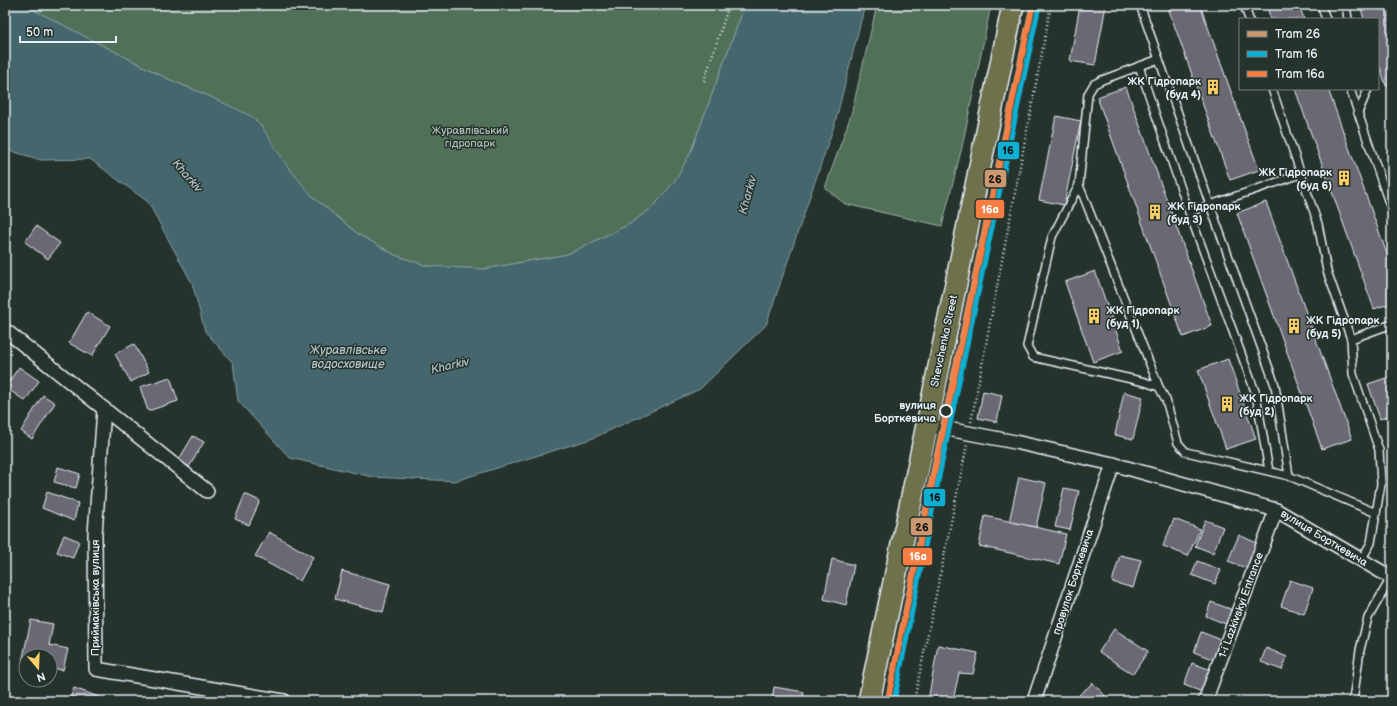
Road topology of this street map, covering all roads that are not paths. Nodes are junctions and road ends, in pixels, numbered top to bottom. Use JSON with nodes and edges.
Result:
{"nodes":[{"id":1,"x":1013,"y":5,"type":"edge"},
{"id":2,"x":1140,"y":5,"type":"edge"},
{"id":3,"x":1244,"y":5,"type":"edge"},
{"id":4,"x":1321,"y":5,"type":"edge"},
{"id":5,"x":1346,"y":5,"type":"edge"},
{"id":6,"x":1249,"y":18,"type":"edge"},
{"id":7,"x":1326,"y":18,"type":"edge"},
{"id":8,"x":1348,"y":18,"type":"edge"},
{"id":9,"x":1159,"y":59,"type":"junction"},
{"id":10,"x":1139,"y":66,"type":"junction"},
{"id":11,"x":1272,"y":90,"type":"edge"},
{"id":12,"x":1350,"y":90,"type":"edge"},
{"id":13,"x":1368,"y":90,"type":"edge"},
{"id":14,"x":1358,"y":113,"type":"junction"},
{"id":15,"x":1301,"y":174,"type":"junction"},
{"id":16,"x":1080,"y":185,"type":"junction"},
{"id":17,"x":1210,"y":205,"type":"junction"},
{"id":18,"x":1189,"y":212,"type":"junction"},
{"id":19,"x":1392,"y":212,"type":"edge"},
{"id":20,"x":1392,"y":324,"type":"edge"},
{"id":21,"x":5,"y":330,"type":"edge"},
{"id":22,"x":1351,"y":339,"type":"junction"},
{"id":23,"x":1159,"y":387,"type":"junction"},
{"id":24,"x":104,"y":409,"type":"junction"},
{"id":25,"x":927,"y":425,"type":"junction"},
{"id":26,"x":1113,"y":464,"type":"junction"},
{"id":27,"x":1269,"y":471,"type":"junction"},
{"id":28,"x":1289,"y":476,"type":"junction"},
{"id":29,"x":207,"y":491,"type":"dead end"},
{"id":30,"x":1276,"y":510,"type":"junction"},
{"id":31,"x":1376,"y":513,"type":"junction"},
{"id":32,"x":1361,"y":560,"type":"junction"},
{"id":33,"x":1392,"y":578,"type":"edge"},
{"id":34,"x":284,"y":701,"type":"edge"},
{"id":35,"x":869,"y":701,"type":"edge"},
{"id":36,"x":1034,"y":701,"type":"edge"},
{"id":37,"x":1205,"y":701,"type":"edge"},
{"id":38,"x":1353,"y":701,"type":"edge"}],
"edges":[{"from":1,"to":25,"type":"main road","name":"Shevchenka Street"},
{"from":2,"to":9,"type":"lane"},
{"from":3,"to":6,"type":"lane"},
{"from":4,"to":7,"type":"lane"},
{"from":5,"to":8,"type":"lane"},
{"from":9,"to":10,"type":"lane"},
{"from":9,"to":17,"type":"lane"},
{"from":10,"to":16,"type":"lane"},
{"from":10,"to":18,"type":"lane"},
{"from":11,"to":15,"type":"lane"},
{"from":12,"to":14,"type":"lane"},
{"from":13,"to":14,"type":"lane"},
{"from":14,"to":19,"type":"lane"},
{"from":15,"to":17,"type":"lane"},
{"from":15,"to":22,"type":"lane"},
{"from":16,"to":23,"type":"lane"},
{"from":16,"to":23,"type":"lane"},
{"from":17,"to":18,"type":"lane"},
{"from":17,"to":28,"type":"lane"},
{"from":18,"to":27,"type":"lane"},
{"from":20,"to":22,"type":"lane"},
{"from":21,"to":24,"type":"street"},
{"from":22,"to":31,"type":"lane"},
{"from":23,"to":27,"type":"lane"},
{"from":24,"to":29,"type":"street"},
{"from":24,"to":34,"type":"street","name":"Приймаківська вулиця"},
{"from":25,"to":26,"type":"street","name":"вулиця Борткевича"},
{"from":25,"to":35,"type":"main road","name":"Shevchenka Street"},
{"from":26,"to":30,"type":"street","name":"вулиця Борткевича"},
{"from":26,"to":36,"type":"street","name":"провулок Борткевича"},
{"from":27,"to":28,"type":"lane"},
{"from":28,"to":31,"type":"lane"},
{"from":30,"to":32,"type":"street","name":"вулиця Борткевича"},
{"from":30,"to":37,"type":"street","name":"1-i Lazkivskyi Entrance"},
{"from":31,"to":32,"type":"lane"},
{"from":32,"to":33,"type":"street","name":"вулиця Борткевича"},
{"from":33,"to":38,"type":"lane"}]}
